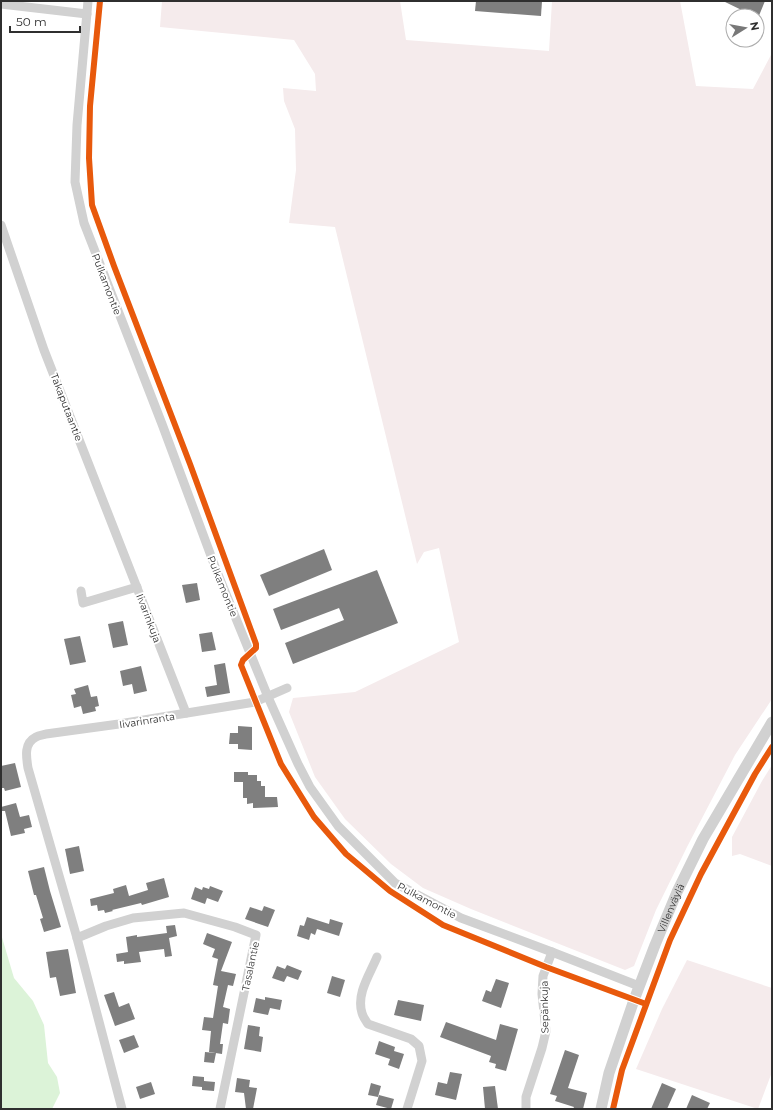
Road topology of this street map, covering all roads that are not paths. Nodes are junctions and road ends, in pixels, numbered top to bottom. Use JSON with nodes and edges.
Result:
{"nodes":[{"id":1,"x":88,"y":1,"type":"edge"},
{"id":2,"x":1,"y":4,"type":"edge"},
{"id":3,"x":87,"y":14,"type":"junction"},
{"id":4,"x":1,"y":225,"type":"edge"},
{"id":5,"x":137,"y":587,"type":"junction"},
{"id":6,"x":81,"y":591,"type":"dead end"},
{"id":7,"x":287,"y":688,"type":"dead end"},
{"id":8,"x":268,"y":697,"type":"junction"},
{"id":9,"x":186,"y":713,"type":"junction"},
{"id":10,"x":772,"y":722,"type":"edge"},
{"id":11,"x":77,"y":938,"type":"junction"},
{"id":12,"x":552,"y":952,"type":"junction"},
{"id":13,"x":377,"y":957,"type":"dead end"},
{"id":14,"x":639,"y":986,"type":"junction"},
{"id":15,"x":122,"y":1109,"type":"edge"},
{"id":16,"x":220,"y":1109,"type":"edge"},
{"id":17,"x":407,"y":1109,"type":"edge"},
{"id":18,"x":526,"y":1109,"type":"edge"},
{"id":19,"x":601,"y":1109,"type":"edge"}],
"edges":[{"from":1,"to":3,"type":"street","name":"Pulkamontie"},
{"from":2,"to":3,"type":"street"},
{"from":3,"to":8,"type":"street","name":"Pulkamontie"},
{"from":4,"to":5,"type":"street","name":"Takaputaantie"},
{"from":5,"to":6,"type":"street","name":"Iivarinkuja"},
{"from":5,"to":9,"type":"street","name":"Iivarinkuja"},
{"from":7,"to":8,"type":"street","name":"Iivarinranta"},
{"from":8,"to":9,"type":"street","name":"Iivarinranta"},
{"from":8,"to":12,"type":"street","name":"Pulkamontie"},
{"from":9,"to":11,"type":"street","name":"Iivarinranta"},
{"from":10,"to":14,"type":"street","name":"Villenväylä"},
{"from":11,"to":15,"type":"street"},
{"from":11,"to":16,"type":"street","name":"Tasalantie"},
{"from":12,"to":14,"type":"street","name":"Pulkamontie"},
{"from":12,"to":18,"type":"street","name":"Sepänkuja"},
{"from":13,"to":17,"type":"street"},
{"from":14,"to":19,"type":"street","name":"Villenväylä"}]}
